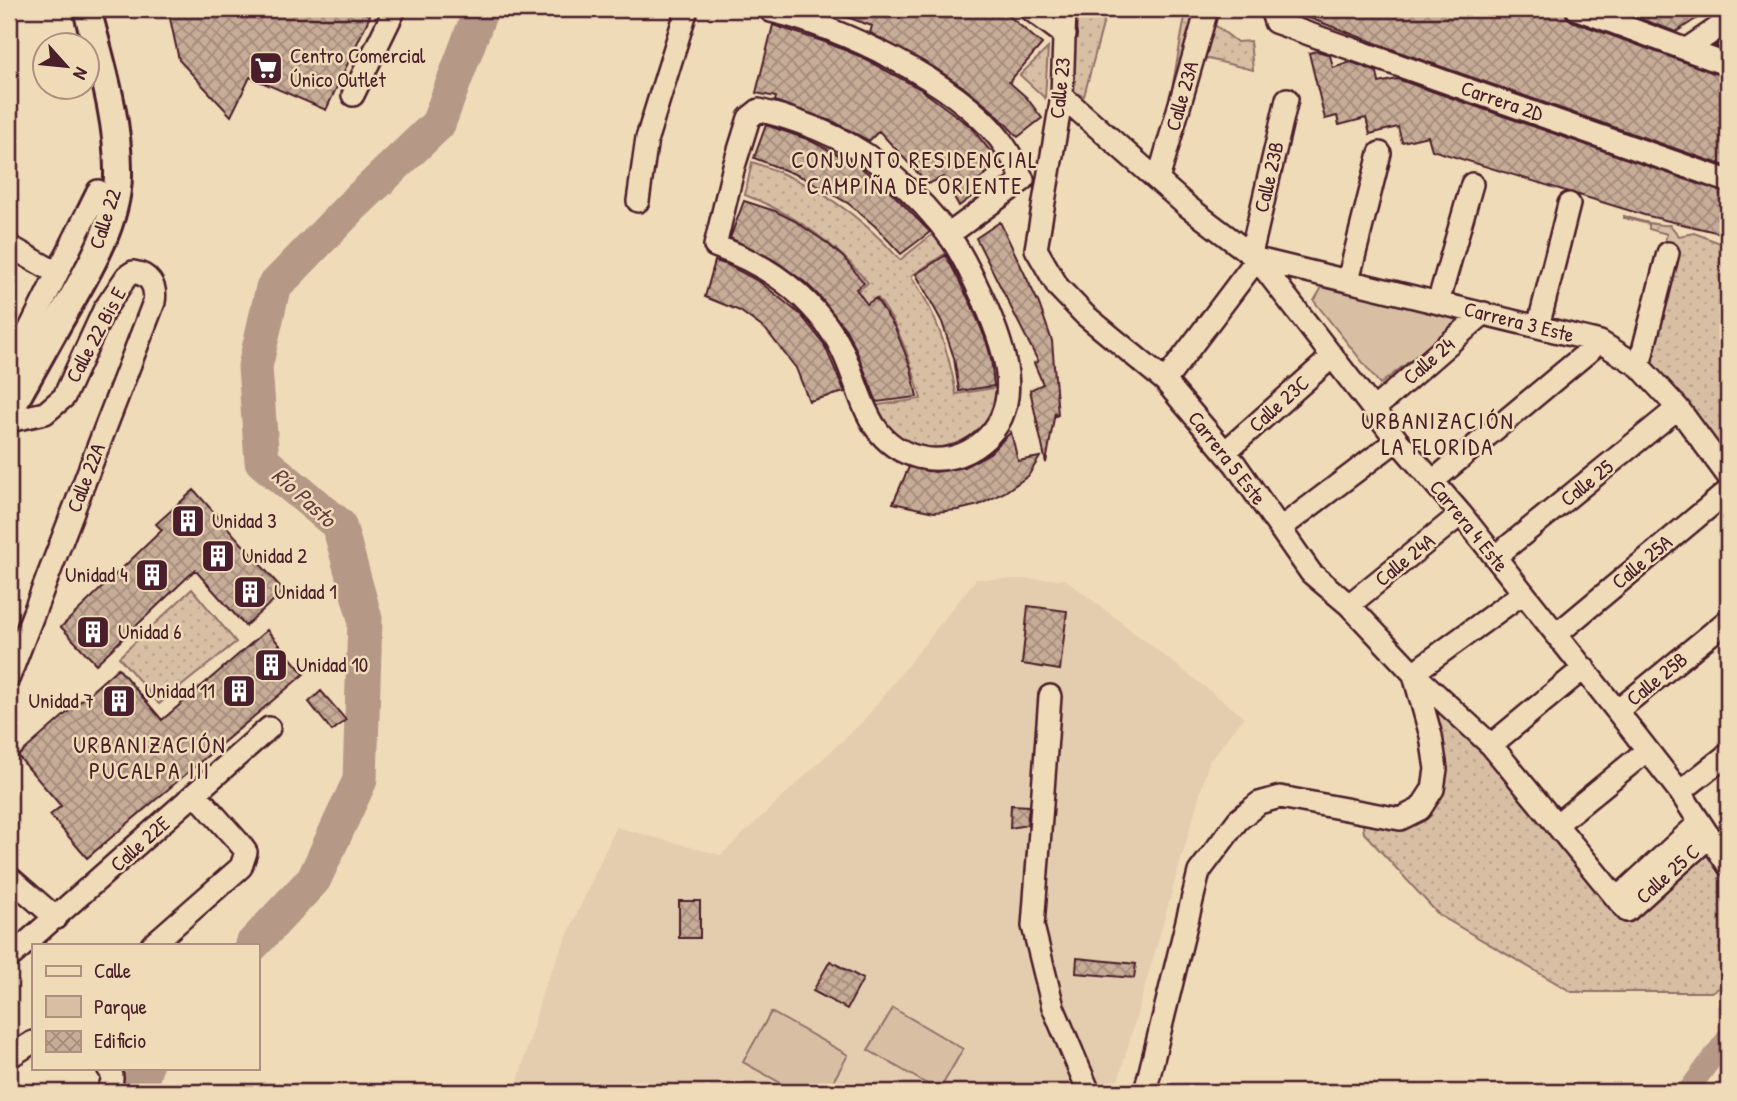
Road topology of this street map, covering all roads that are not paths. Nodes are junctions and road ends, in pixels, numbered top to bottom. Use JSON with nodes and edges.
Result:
{"nodes":[{"id":1,"x":87,"y":9,"type":"edge"},
{"id":2,"x":395,"y":9,"type":"edge"},
{"id":3,"x":687,"y":9,"type":"edge"},
{"id":4,"x":1030,"y":9,"type":"edge"},
{"id":5,"x":1065,"y":9,"type":"edge"},
{"id":6,"x":1577,"y":9,"type":"edge"},
{"id":7,"x":771,"y":11,"type":"dead end"},
{"id":8,"x":1206,"y":13,"type":"dead end"},
{"id":9,"x":1273,"y":15,"type":"edge"},
{"id":10,"x":1728,"y":21,"type":"edge"},
{"id":11,"x":1065,"y":35,"type":"junction"},
{"id":12,"x":1687,"y":49,"type":"junction"},
{"id":13,"x":1728,"y":65,"type":"edge"},
{"id":14,"x":353,"y":95,"type":"dead end"},
{"id":15,"x":1062,"y":96,"type":"junction"},
{"id":16,"x":1287,"y":99,"type":"dead end"},
{"id":17,"x":1380,"y":153,"type":"dead end"},
{"id":18,"x":1023,"y":180,"type":"junction"},
{"id":19,"x":1158,"y":180,"type":"junction"},
{"id":20,"x":1728,"y":181,"type":"edge"},
{"id":21,"x":1047,"y":184,"type":"junction"},
{"id":22,"x":1472,"y":184,"type":"dead end"},
{"id":23,"x":97,"y":191,"type":"dead end"},
{"id":24,"x":638,"y":201,"type":"dead end"},
{"id":25,"x":1569,"y":204,"type":"dead end"},
{"id":26,"x":948,"y":234,"type":"junction"},
{"id":27,"x":9,"y":246,"type":"edge"},
{"id":28,"x":1036,"y":249,"type":"joint"},
{"id":29,"x":1668,"y":253,"type":"dead end"},
{"id":30,"x":1254,"y":257,"type":"junction"},
{"id":31,"x":57,"y":273,"type":"junction"},
{"id":32,"x":148,"y":278,"type":"joint"},
{"id":33,"x":1348,"y":281,"type":"junction"},
{"id":34,"x":1438,"y":303,"type":"junction"},
{"id":35,"x":1484,"y":313,"type":"junction"},
{"id":36,"x":1538,"y":327,"type":"junction"},
{"id":37,"x":1600,"y":342,"type":"junction"},
{"id":38,"x":14,"y":346,"type":"edge"},
{"id":39,"x":1332,"y":356,"type":"junction"},
{"id":40,"x":1639,"y":366,"type":"junction"},
{"id":41,"x":9,"y":371,"type":"edge"},
{"id":42,"x":1165,"y":381,"type":"junction"},
{"id":43,"x":1678,"y":408,"type":"junction"},
{"id":44,"x":1374,"y":410,"type":"junction"},
{"id":45,"x":9,"y":411,"type":"edge"},
{"id":46,"x":9,"y":421,"type":"edge"},
{"id":47,"x":1397,"y":440,"type":"junction"},
{"id":48,"x":1225,"y":452,"type":"junction"},
{"id":49,"x":1728,"y":476,"type":"edge"},
{"id":50,"x":1433,"y":481,"type":"junction"},
{"id":51,"x":1728,"y":491,"type":"edge"},
{"id":52,"x":1461,"y":514,"type":"junction"},
{"id":53,"x":1281,"y":528,"type":"junction"},
{"id":54,"x":1495,"y":558,"type":"junction"},
{"id":55,"x":1523,"y":593,"type":"junction"},
{"id":56,"x":1349,"y":605,"type":"junction"},
{"id":57,"x":1728,"y":620,"type":"edge"},
{"id":58,"x":1557,"y":634,"type":"junction"},
{"id":59,"x":1584,"y":668,"type":"junction"},
{"id":60,"x":1413,"y":673,"type":"junction"},
{"id":61,"x":9,"y":677,"type":"edge"},
{"id":62,"x":1050,"y":696,"type":"dead end"},
{"id":63,"x":1617,"y":711,"type":"junction"},
{"id":64,"x":269,"y":728,"type":"dead end"},
{"id":65,"x":1491,"y":745,"type":"junction"},
{"id":66,"x":1646,"y":751,"type":"junction"},
{"id":67,"x":1728,"y":754,"type":"edge"},
{"id":68,"x":1680,"y":792,"type":"junction"},
{"id":69,"x":196,"y":794,"type":"junction"},
{"id":70,"x":1556,"y":825,"type":"junction"},
{"id":71,"x":1705,"y":829,"type":"junction"},
{"id":72,"x":1728,"y":865,"type":"edge"},
{"id":73,"x":9,"y":877,"type":"edge"},
{"id":74,"x":1625,"y":902,"type":"joint"},
{"id":75,"x":56,"y":918,"type":"junction"},
{"id":76,"x":153,"y":944,"type":"edge"},
{"id":77,"x":9,"y":958,"type":"edge"},
{"id":78,"x":32,"y":1043,"type":"edge"},
{"id":79,"x":9,"y":1057,"type":"edge"},
{"id":80,"x":1088,"y":1092,"type":"edge"},
{"id":81,"x":1131,"y":1092,"type":"edge"},
{"id":82,"x":1145,"y":1092,"type":"edge"}],
"edges":[{"from":1,"to":45,"type":"main road","name":"Calle 22"},
{"from":2,"to":14,"type":"street"},
{"from":3,"to":24,"type":"street"},
{"from":4,"to":11,"type":"street"},
{"from":5,"to":11,"type":"street","name":"Calle 23"},
{"from":6,"to":12,"type":"street"},
{"from":7,"to":18,"type":"street"},
{"from":8,"to":19,"type":"street","name":"Calle 23A"},
{"from":9,"to":20,"type":"street","name":"Carrera 2D"},
{"from":10,"to":12,"type":"street"},
{"from":11,"to":15,"type":"street","name":"Calle 23"},
{"from":12,"to":13,"type":"street"},
{"from":15,"to":19,"type":"street","name":"Carrera 4 Este"},
{"from":15,"to":21,"type":"street","name":"Calle 23"},
{"from":16,"to":30,"type":"street","name":"Calle 23B"},
{"from":17,"to":33,"type":"street"},
{"from":18,"to":21,"type":"street"},
{"from":18,"to":26,"type":"street"},
{"from":19,"to":30,"type":"street","name":"Carrera 4 Este"},
{"from":21,"to":28,"type":"street","name":"Calle 23"},
{"from":22,"to":34,"type":"street","name":"Calle 24"},
{"from":23,"to":31,"type":"street"},
{"from":25,"to":36,"type":"street"},
{"from":26,"to":26,"type":"street"},
{"from":27,"to":31,"type":"street"},
{"from":28,"to":42,"type":"street","name":"Carrera 5 Este"},
{"from":29,"to":40,"type":"street"},
{"from":30,"to":33,"type":"street","name":"Carrera 3 Este"},
{"from":30,"to":39,"type":"street","name":"Carrera 4 Este"},
{"from":30,"to":42,"type":"street","name":"Calle 23B"},
{"from":31,"to":38,"type":"street"},
{"from":32,"to":46,"type":"street","name":"Calle 22 Bis E"},
{"from":32,"to":61,"type":"street","name":"Calle 22A"},
{"from":33,"to":34,"type":"street","name":"Carrera 3 Este"},
{"from":34,"to":35,"type":"street","name":"Carrera 3 Este"},
{"from":35,"to":36,"type":"street","name":"Carrera 3 Este"},
{"from":35,"to":44,"type":"street","name":"Calle 24"},
{"from":36,"to":37,"type":"street","name":"Carrera 3 Este"},
{"from":37,"to":40,"type":"street","name":"Carrera 3 Este"},
{"from":37,"to":50,"type":"street"},
{"from":38,"to":41,"type":"street"},
{"from":39,"to":44,"type":"street","name":"Carrera 4 Este"},
{"from":39,"to":48,"type":"street","name":"Calle 23C"},
{"from":40,"to":43,"type":"street","name":"Carrera 3 Este"},
{"from":42,"to":48,"type":"street","name":"Carrera 5 Este"},
{"from":43,"to":49,"type":"street","name":"Carrera 3 Este"},
{"from":43,"to":54,"type":"street","name":"Calle 25"},
{"from":44,"to":47,"type":"street","name":"Carrera 4 Este"},
{"from":47,"to":50,"type":"street","name":"Carrera 4 Este"},
{"from":47,"to":53,"type":"street"},
{"from":48,"to":53,"type":"street","name":"Carrera 5 Este"},
{"from":50,"to":52,"type":"street","name":"Carrera 4 Este"},
{"from":51,"to":58,"type":"street","name":"Calle 25A"},
{"from":52,"to":54,"type":"street","name":"Carrera 4 Este"},
{"from":52,"to":56,"type":"street","name":"Calle 24A"},
{"from":53,"to":56,"type":"street","name":"Carrera 5 Este"},
{"from":54,"to":55,"type":"street","name":"Carrera 4 Este"},
{"from":55,"to":58,"type":"street","name":"Carrera 4 Este"},
{"from":55,"to":60,"type":"street"},
{"from":56,"to":60,"type":"street","name":"Carrera 5 Este"},
{"from":57,"to":63,"type":"street","name":"Calle 25B"},
{"from":58,"to":59,"type":"street","name":"Carrera 4 Este"},
{"from":59,"to":63,"type":"street","name":"Carrera 4 Este"},
{"from":59,"to":65,"type":"street"},
{"from":60,"to":65,"type":"street","name":"Carrera 5 Este"},
{"from":60,"to":82,"type":"street","name":"Carrera 5 Este"},
{"from":62,"to":80,"type":"street"},
{"from":63,"to":66,"type":"street","name":"Carrera 4 Este"},
{"from":64,"to":69,"type":"street","name":"Calle 22E"},
{"from":65,"to":70,"type":"street","name":"Carrera 5 Este"},
{"from":66,"to":68,"type":"street","name":"Carrera 4 Este"},
{"from":66,"to":70,"type":"street"},
{"from":67,"to":68,"type":"street"},
{"from":68,"to":71,"type":"street","name":"Carrera 4 Este"},
{"from":69,"to":75,"type":"street","name":"Calle 22E"},
{"from":69,"to":76,"type":"street"},
{"from":70,"to":74,"type":"street","name":"Carrera 5 Este"},
{"from":71,"to":72,"type":"street","name":"Carrera 4 Este"},
{"from":71,"to":74,"type":"street","name":"Calle 25 C"},
{"from":73,"to":75,"type":"street"},
{"from":75,"to":77,"type":"street","name":"Calle 22E"},
{"from":78,"to":79,"type":"street"},
{"from":81,"to":82,"type":"street"}]}
